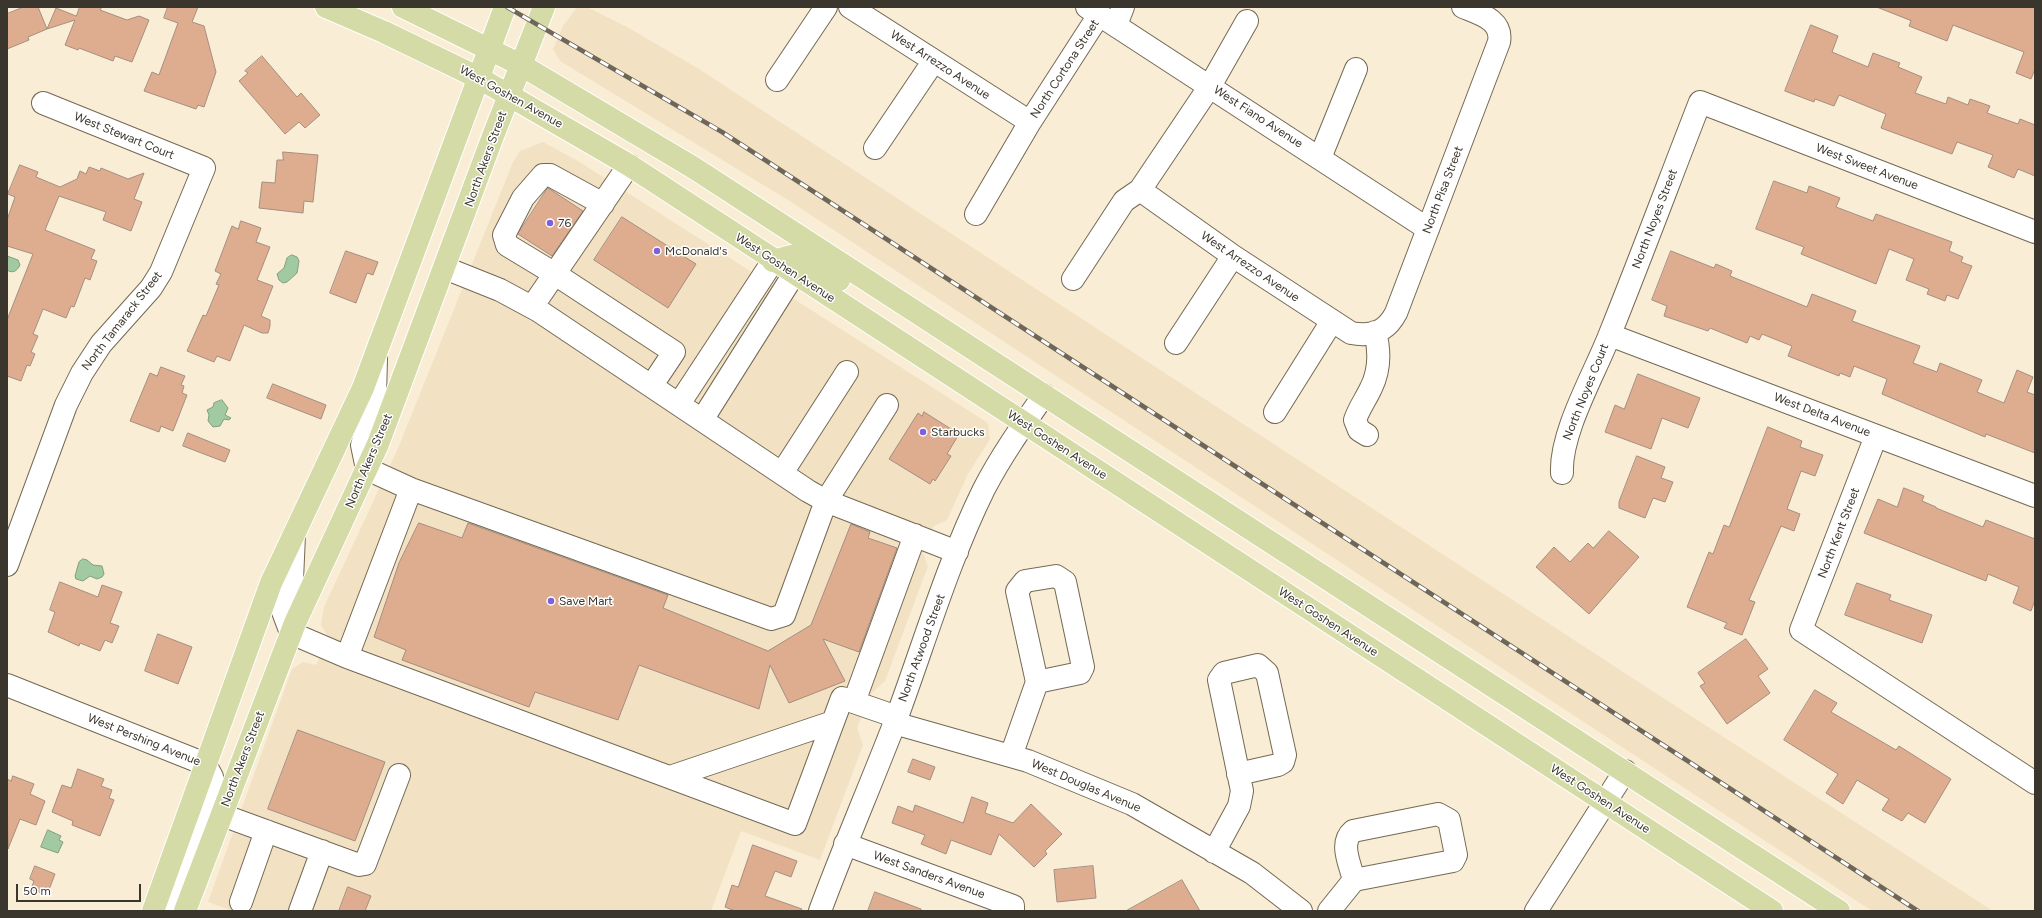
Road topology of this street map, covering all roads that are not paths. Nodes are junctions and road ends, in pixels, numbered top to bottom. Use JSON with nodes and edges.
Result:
{"nodes":[{"id":1,"x":326,"y":7,"type":"edge"},
{"id":2,"x":403,"y":7,"type":"edge"},
{"id":3,"x":505,"y":7,"type":"edge"},
{"id":4,"x":544,"y":7,"type":"edge"},
{"id":5,"x":826,"y":7,"type":"edge"},
{"id":6,"x":850,"y":7,"type":"edge"},
{"id":7,"x":1463,"y":7,"type":"edge"},
{"id":8,"x":1106,"y":14,"type":"edge"},
{"id":9,"x":1247,"y":21,"type":"dead end"},
{"id":10,"x":489,"y":49,"type":"junction"},
{"id":11,"x":933,"y":62,"type":"junction"},
{"id":12,"x":521,"y":65,"type":"junction"},
{"id":13,"x":1356,"y":69,"type":"dead end"},
{"id":14,"x":478,"y":78,"type":"junction"},
{"id":15,"x":777,"y":80,"type":"dead end"},
{"id":16,"x":1210,"y":86,"type":"junction"},
{"id":17,"x":509,"y":95,"type":"junction"},
{"id":18,"x":1700,"y":102,"type":"joint"},
{"id":19,"x":43,"y":103,"type":"dead end"},
{"id":20,"x":1030,"y":122,"type":"junction"},
{"id":21,"x":875,"y":148,"type":"dead end"},
{"id":22,"x":1320,"y":158,"type":"junction"},
{"id":23,"x":628,"y":165,"type":"junction"},
{"id":24,"x":204,"y":168,"type":"joint"},
{"id":25,"x":1140,"y":190,"type":"junction"},
{"id":26,"x":603,"y":204,"type":"junction"},
{"id":27,"x":976,"y":214,"type":"dead end"},
{"id":28,"x":1428,"y":229,"type":"junction"},
{"id":29,"x":2035,"y":232,"type":"edge"},
{"id":30,"x":1232,"y":256,"type":"junction"},
{"id":31,"x":774,"y":261,"type":"junction"},
{"id":32,"x":445,"y":268,"type":"junction"},
{"id":33,"x":555,"y":274,"type":"junction"},
{"id":34,"x":794,"y":274,"type":"junction"},
{"id":35,"x":1073,"y":279,"type":"dead end"},
{"id":36,"x":532,"y":307,"type":"junction"},
{"id":37,"x":1332,"y":321,"type":"junction"},
{"id":38,"x":1370,"y":334,"type":"junction"},
{"id":39,"x":1610,"y":335,"type":"junction"},
{"id":40,"x":1176,"y":343,"type":"dead end"},
{"id":41,"x":972,"y":349,"type":"junction"},
{"id":42,"x":376,"y":353,"type":"junction"},
{"id":43,"x":847,"y":372,"type":"dead end"},
{"id":44,"x":652,"y":386,"type":"junction"},
{"id":45,"x":1044,"y":395,"type":"junction"},
{"id":46,"x":678,"y":404,"type":"junction"},
{"id":47,"x":888,"y":405,"type":"dead end"},
{"id":48,"x":1275,"y":412,"type":"dead end"},
{"id":49,"x":702,"y":420,"type":"junction"},
{"id":50,"x":1025,"y":423,"type":"junction"},
{"id":51,"x":1367,"y":435,"type":"dead end"},
{"id":52,"x":1876,"y":436,"type":"junction"},
{"id":53,"x":367,"y":469,"type":"junction"},
{"id":54,"x":1562,"y":472,"type":"dead end"},
{"id":55,"x":782,"y":473,"type":"junction"},
{"id":56,"x":411,"y":489,"type":"junction"},
{"id":57,"x":2035,"y":496,"type":"edge"},
{"id":58,"x":826,"y":500,"type":"junction"},
{"id":59,"x":294,"y":535,"type":"junction"},
{"id":60,"x":915,"y":535,"type":"junction"},
{"id":61,"x":957,"y":552,"type":"junction"},
{"id":62,"x":7,"y":565,"type":"edge"},
{"id":63,"x":291,"y":633,"type":"junction"},
{"id":64,"x":347,"y":656,"type":"junction"},
{"id":65,"x":1037,"y":682,"type":"junction"},
{"id":66,"x":7,"y":685,"type":"edge"},
{"id":67,"x":854,"y":702,"type":"junction"},
{"id":68,"x":895,"y":720,"type":"junction"},
{"id":69,"x":833,"y":722,"type":"junction"},
{"id":70,"x":1011,"y":756,"type":"junction"},
{"id":71,"x":205,"y":764,"type":"junction"},
{"id":72,"x":1625,"y":771,"type":"junction"},
{"id":73,"x":1238,"y":774,"type":"junction"},
{"id":74,"x":399,"y":775,"type":"dead end"},
{"id":75,"x":670,"y":777,"type":"junction"},
{"id":76,"x":2035,"y":783,"type":"edge"},
{"id":77,"x":1606,"y":803,"type":"junction"},
{"id":78,"x":222,"y":814,"type":"junction"},
{"id":79,"x":266,"y":831,"type":"junction"},
{"id":80,"x":845,"y":844,"type":"junction"},
{"id":81,"x":322,"y":851,"type":"junction"},
{"id":82,"x":1214,"y":852,"type":"junction"},
{"id":83,"x":1354,"y":880,"type":"junction"},
{"id":84,"x":241,"y":902,"type":"dead end"},
{"id":85,"x":1013,"y":909,"type":"edge"},
{"id":86,"x":152,"y":911,"type":"edge"},
{"id":87,"x":174,"y":911,"type":"edge"},
{"id":88,"x":186,"y":911,"type":"edge"},
{"id":89,"x":300,"y":911,"type":"edge"},
{"id":90,"x":820,"y":911,"type":"edge"},
{"id":91,"x":1301,"y":911,"type":"edge"},
{"id":92,"x":1329,"y":911,"type":"edge"},
{"id":93,"x":1536,"y":911,"type":"edge"},
{"id":94,"x":1772,"y":911,"type":"edge"},
{"id":95,"x":1839,"y":911,"type":"edge"}],
"edges":[{"from":1,"to":14,"type":"main road","name":"West Goshen Avenue"},
{"from":2,"to":10,"type":"main road"},
{"from":3,"to":10,"type":"main road"},
{"from":4,"to":12,"type":"main road","name":"North Akers Street"},
{"from":5,"to":15,"type":"street"},
{"from":6,"to":11,"type":"street","name":"West Arrezzo Avenue"},
{"from":7,"to":28,"type":"street","name":"North Pisa Street"},
{"from":8,"to":16,"type":"street","name":"West Fiano Avenue"},
{"from":8,"to":20,"type":"street","name":"North Cortona Street"},
{"from":9,"to":16,"type":"street"},
{"from":10,"to":12,"type":"main road"},
{"from":10,"to":14,"type":"main road"},
{"from":11,"to":20,"type":"street","name":"West Arrezzo Avenue"},
{"from":11,"to":21,"type":"street"},
{"from":12,"to":17,"type":"main road","name":"North Akers Street"},
{"from":12,"to":41,"type":"main road"},
{"from":13,"to":22,"type":"street"},
{"from":14,"to":17,"type":"main road","name":"West Goshen Avenue"},
{"from":14,"to":42,"type":"main road"},
{"from":16,"to":22,"type":"street","name":"West Fiano Avenue"},
{"from":16,"to":25,"type":"street"},
{"from":17,"to":23,"type":"main road","name":"West Goshen Avenue"},
{"from":17,"to":32,"type":"main road","name":"North Akers Street"},
{"from":18,"to":29,"type":"street","name":"West Sweet Avenue"},
{"from":18,"to":39,"type":"street","name":"North Noyes Street"},
{"from":19,"to":24,"type":"street","name":"West Stewart Court"},
{"from":20,"to":27,"type":"street","name":"North Cortona Street"},
{"from":22,"to":28,"type":"street","name":"West Fiano Avenue"},
{"from":23,"to":26,"type":"street"},
{"from":23,"to":31,"type":"main road","name":"West Goshen Avenue"},
{"from":24,"to":62,"type":"street","name":"North Tamarack Street"},
{"from":25,"to":30,"type":"street","name":"West Arrezzo Avenue"},
{"from":25,"to":35,"type":"street"},
{"from":26,"to":33,"type":"street"},
{"from":26,"to":33,"type":"street"},
{"from":28,"to":38,"type":"street","name":"North Pisa Street"},
{"from":30,"to":37,"type":"street","name":"West Arrezzo Avenue"},
{"from":30,"to":40,"type":"street"},
{"from":31,"to":34,"type":"main road","name":"West Goshen Avenue"},
{"from":31,"to":41,"type":"main road"},
{"from":31,"to":46,"type":"street"},
{"from":32,"to":36,"type":"street"},
{"from":32,"to":53,"type":"main road","name":"North Akers Street"},
{"from":33,"to":36,"type":"street"},
{"from":33,"to":44,"type":"street"},
{"from":34,"to":49,"type":"street"},
{"from":34,"to":50,"type":"main road","name":"West Goshen Avenue"},
{"from":36,"to":44,"type":"street"},
{"from":37,"to":38,"type":"street","name":"West Arrezzo Avenue"},
{"from":37,"to":48,"type":"street"},
{"from":38,"to":51,"type":"street"},
{"from":39,"to":52,"type":"street","name":"West Delta Avenue"},
{"from":39,"to":54,"type":"street","name":"North Noyes Court"},
{"from":41,"to":45,"type":"main road"},
{"from":42,"to":53,"type":"street"},
{"from":42,"to":59,"type":"main road"},
{"from":43,"to":55,"type":"street"},
{"from":44,"to":46,"type":"street"},
{"from":45,"to":50,"type":"street","name":"North Atwood Street"},
{"from":45,"to":72,"type":"main road"},
{"from":46,"to":49,"type":"street"},
{"from":47,"to":58,"type":"street"},
{"from":49,"to":55,"type":"street"},
{"from":50,"to":61,"type":"street","name":"North Atwood Street"},
{"from":50,"to":77,"type":"main road","name":"West Goshen Avenue"},
{"from":52,"to":57,"type":"street","name":"West Delta Avenue"},
{"from":52,"to":76,"type":"street","name":"North Kent Street"},
{"from":53,"to":56,"type":"street"},
{"from":53,"to":63,"type":"main road","name":"North Akers Street"},
{"from":55,"to":58,"type":"street"},
{"from":56,"to":58,"type":"street"},
{"from":56,"to":64,"type":"street"},
{"from":58,"to":60,"type":"street"},
{"from":59,"to":63,"type":"street"},
{"from":59,"to":71,"type":"main road"},
{"from":60,"to":61,"type":"street"},
{"from":60,"to":67,"type":"street"},
{"from":61,"to":68,"type":"street","name":"North Atwood Street"},
{"from":63,"to":64,"type":"street"},
{"from":63,"to":78,"type":"main road","name":"North Akers Street"},
{"from":64,"to":75,"type":"street"},
{"from":65,"to":65,"type":"street"},
{"from":65,"to":70,"type":"street"},
{"from":66,"to":71,"type":"street","name":"West Pershing Avenue"},
{"from":67,"to":68,"type":"street","name":"West Douglas Avenue"},
{"from":67,"to":69,"type":"street"},
{"from":68,"to":70,"type":"street","name":"West Douglas Avenue"},
{"from":68,"to":80,"type":"street","name":"North Atwood Street"},
{"from":69,"to":75,"type":"street"},
{"from":69,"to":75,"type":"street"},
{"from":70,"to":82,"type":"street","name":"West Douglas Avenue"},
{"from":71,"to":86,"type":"main road"},
{"from":71,"to":87,"type":"street","name":"West Pershing Avenue"},
{"from":72,"to":77,"type":"street"},
{"from":72,"to":95,"type":"main road"},
{"from":73,"to":73,"type":"street"},
{"from":73,"to":82,"type":"street"},
{"from":74,"to":81,"type":"street"},
{"from":77,"to":93,"type":"street"},
{"from":77,"to":94,"type":"main road","name":"West Goshen Avenue"},
{"from":78,"to":79,"type":"street"},
{"from":78,"to":88,"type":"main road","name":"North Akers Street"},
{"from":79,"to":81,"type":"street"},
{"from":79,"to":84,"type":"street"},
{"from":80,"to":85,"type":"street","name":"West Sanders Avenue"},
{"from":80,"to":90,"type":"street","name":"North Atwood Street"},
{"from":81,"to":89,"type":"street"},
{"from":82,"to":91,"type":"street","name":"West Douglas Avenue"},
{"from":83,"to":83,"type":"street"},
{"from":83,"to":92,"type":"street"}]}
